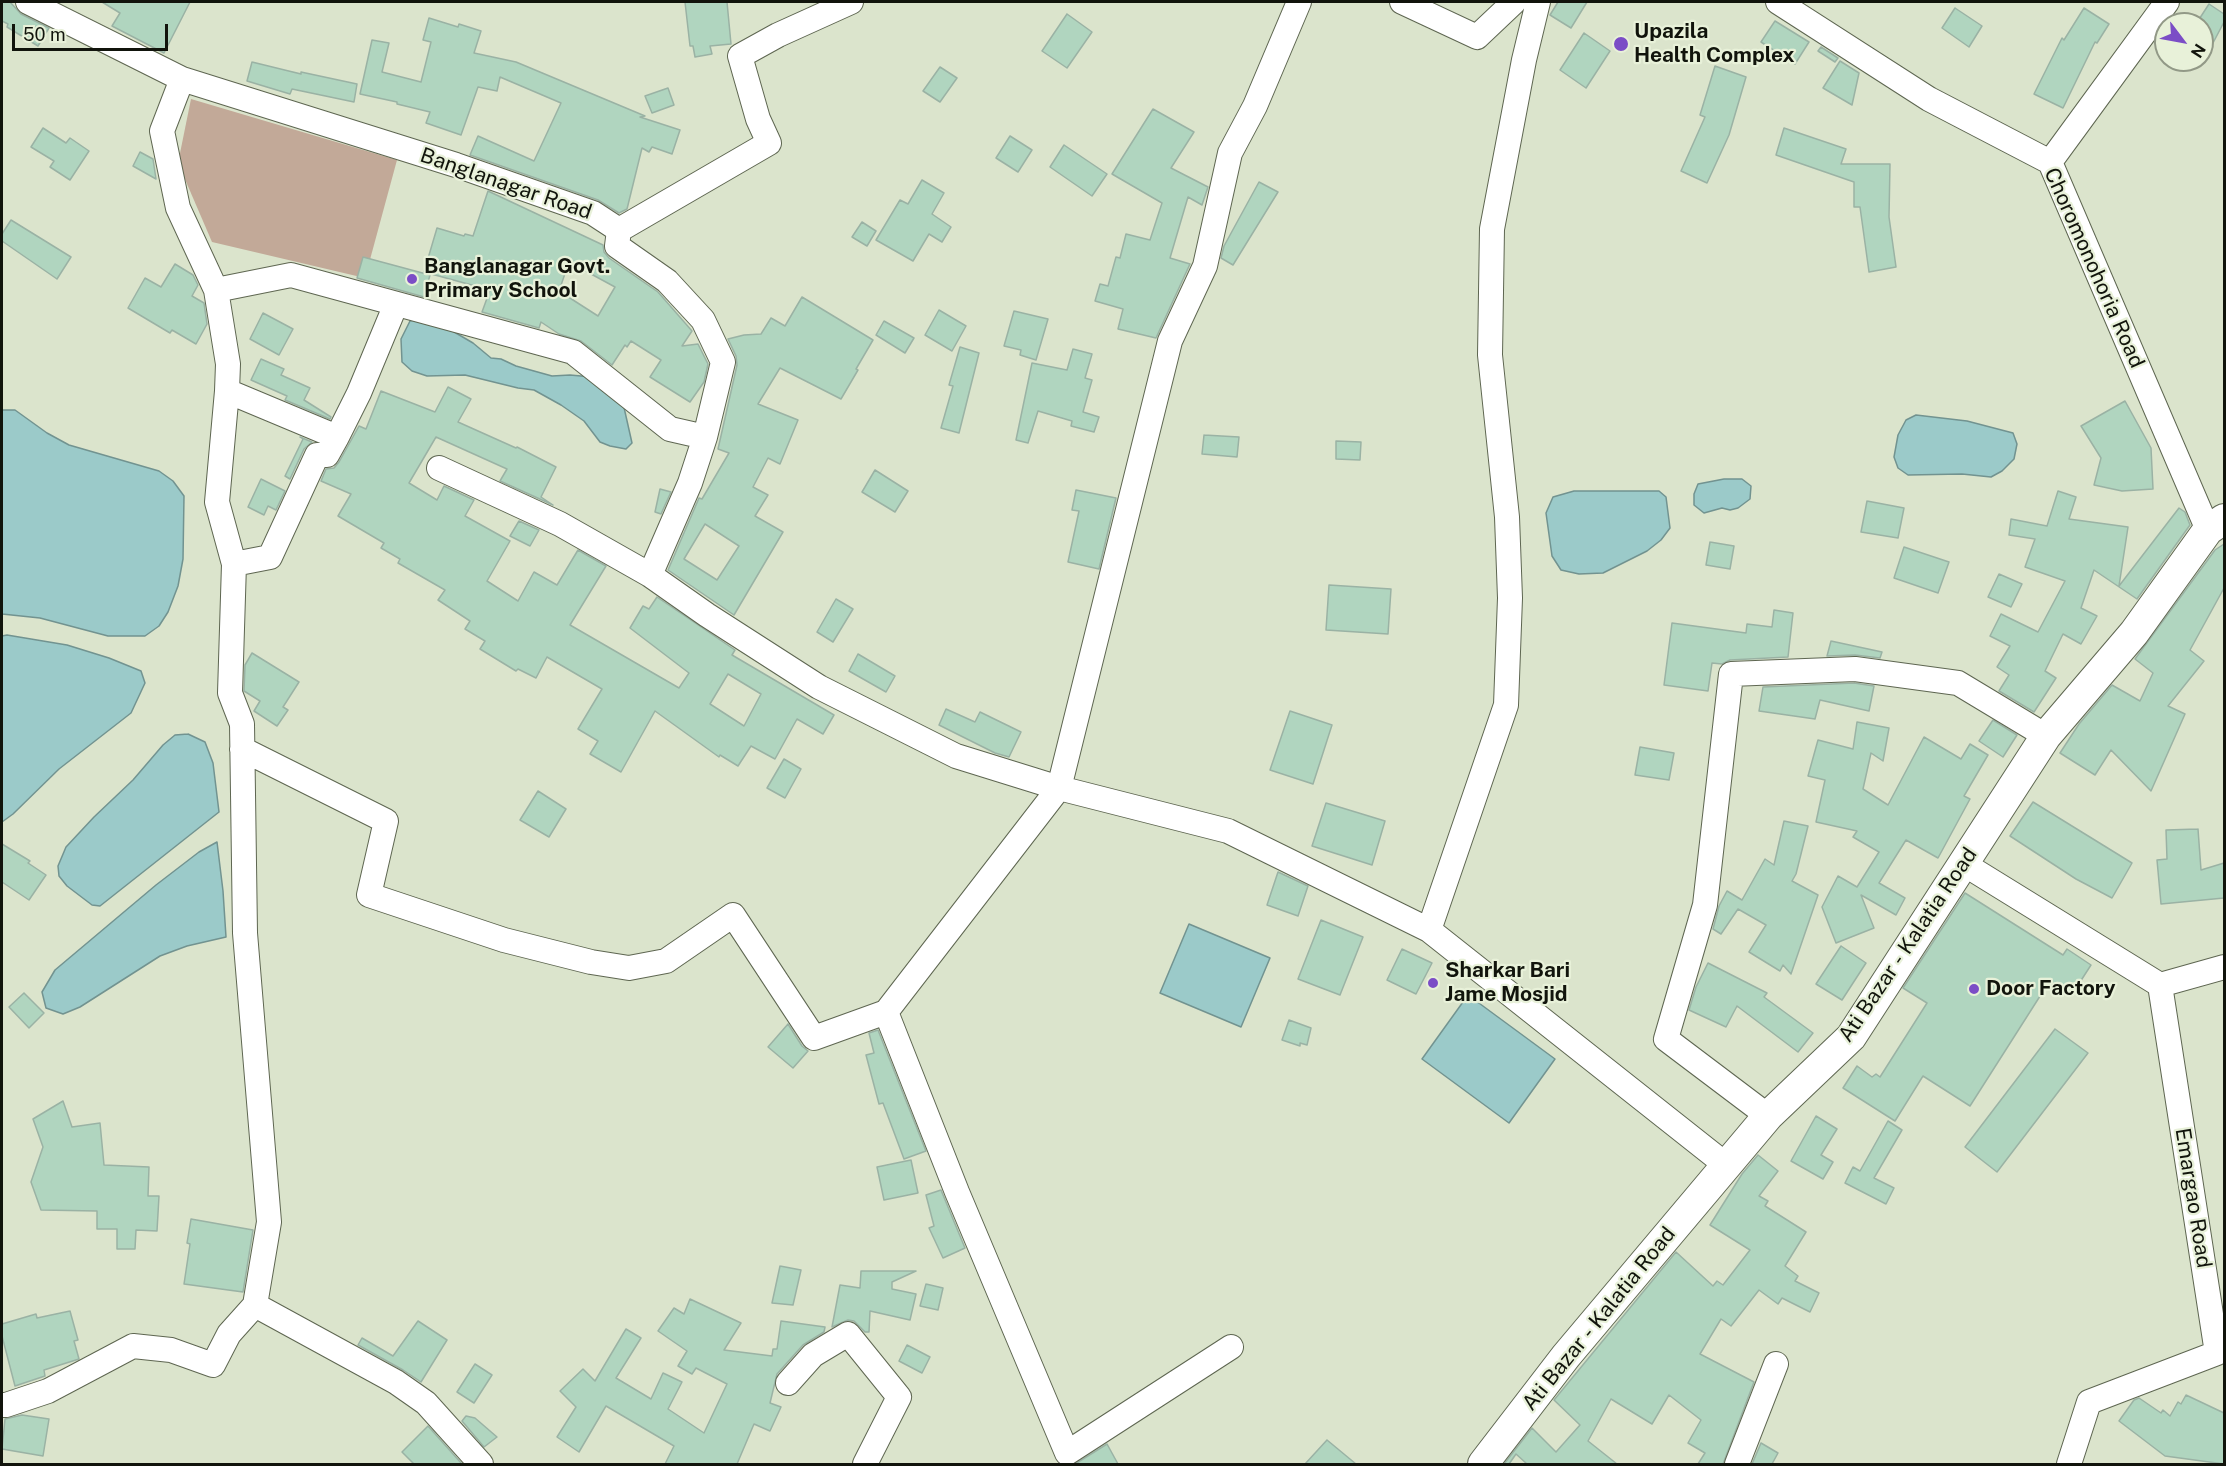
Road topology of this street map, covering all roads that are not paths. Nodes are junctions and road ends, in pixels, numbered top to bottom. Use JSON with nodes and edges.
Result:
{"nodes":[{"id":1,"x":28,"y":2,"type":"edge"},
{"id":2,"x":851,"y":2,"type":"edge"},
{"id":3,"x":1299,"y":2,"type":"edge"},
{"id":4,"x":1402,"y":2,"type":"edge"},
{"id":5,"x":1514,"y":2,"type":"edge"},
{"id":6,"x":1538,"y":2,"type":"edge"},
{"id":7,"x":1778,"y":2,"type":"edge"},
{"id":8,"x":2167,"y":2,"type":"edge"},
{"id":9,"x":182,"y":79,"type":"junction"},
{"id":10,"x":2050,"y":162,"type":"junction"},
{"id":11,"x":619,"y":230,"type":"junction"},
{"id":12,"x":216,"y":290,"type":"junction"},
{"id":13,"x":396,"y":304,"type":"junction"},
{"id":14,"x":228,"y":391,"type":"junction"},
{"id":15,"x":337,"y":437,"type":"junction"},
{"id":16,"x":705,"y":437,"type":"junction"},
{"id":17,"x":439,"y":468,"type":"dead end"},
{"id":18,"x":2217,"y":523,"type":"edge"},
{"id":19,"x":234,"y":564,"type":"junction"},
{"id":20,"x":650,"y":575,"type":"junction"},
{"id":21,"x":2046,"y":736,"type":"junction"},
{"id":22,"x":242,"y":750,"type":"junction"},
{"id":23,"x":1059,"y":788,"type":"junction"},
{"id":24,"x":1964,"y":864,"type":"junction"},
{"id":25,"x":1429,"y":930,"type":"junction"},
{"id":26,"x":2224,"y":967,"type":"edge"},
{"id":27,"x":2160,"y":985,"type":"junction"},
{"id":28,"x":886,"y":1012,"type":"junction"},
{"id":29,"x":1768,"y":1116,"type":"junction"},
{"id":30,"x":1726,"y":1165,"type":"junction"},
{"id":31,"x":255,"y":1305,"type":"junction"},
{"id":32,"x":1231,"y":1347,"type":"dead end"},
{"id":33,"x":1776,"y":1364,"type":"dead end"},
{"id":34,"x":788,"y":1383,"type":"dead end"},
{"id":35,"x":2,"y":1405,"type":"edge"},
{"id":36,"x":481,"y":1464,"type":"edge"},
{"id":37,"x":865,"y":1464,"type":"edge"},
{"id":38,"x":1483,"y":1464,"type":"edge"},
{"id":39,"x":1737,"y":1464,"type":"edge"},
{"id":40,"x":2069,"y":1464,"type":"edge"}],
"edges":[{"from":1,"to":9,"type":"street","name":"Banglanagar Road"},
{"from":2,"to":11,"type":"street"},
{"from":3,"to":23,"type":"street"},
{"from":4,"to":5,"type":"street"},
{"from":6,"to":25,"type":"street"},
{"from":7,"to":10,"type":"street","name":"Choromonohoria Road"},
{"from":8,"to":10,"type":"street"},
{"from":9,"to":11,"type":"street","name":"Banglanagar Road"},
{"from":9,"to":12,"type":"street"},
{"from":10,"to":18,"type":"street","name":"Choromonohoria Road"},
{"from":11,"to":16,"type":"street"},
{"from":12,"to":13,"type":"street"},
{"from":12,"to":14,"type":"street"},
{"from":13,"to":15,"type":"street"},
{"from":13,"to":16,"type":"street"},
{"from":14,"to":15,"type":"street"},
{"from":14,"to":19,"type":"street"},
{"from":15,"to":19,"type":"street"},
{"from":16,"to":20,"type":"street"},
{"from":17,"to":20,"type":"street"},
{"from":18,"to":21,"type":"main road","name":"Ati Bazar - Kalatia Road"},
{"from":19,"to":22,"type":"street"},
{"from":20,"to":23,"type":"street"},
{"from":21,"to":24,"type":"main road","name":"Ati Bazar - Kalatia Road"},
{"from":21,"to":29,"type":"street"},
{"from":22,"to":28,"type":"street"},
{"from":22,"to":31,"type":"street"},
{"from":23,"to":25,"type":"street"},
{"from":23,"to":28,"type":"street"},
{"from":24,"to":27,"type":"street"},
{"from":24,"to":29,"type":"main road","name":"Ati Bazar - Kalatia Road"},
{"from":25,"to":30,"type":"street"},
{"from":26,"to":27,"type":"street"},
{"from":27,"to":40,"type":"street","name":"Emargao Road"},
{"from":28,"to":32,"type":"street"},
{"from":29,"to":30,"type":"main road","name":"Ati Bazar - Kalatia Road"},
{"from":30,"to":38,"type":"main road","name":"Ati Bazar - Kalatia Road"},
{"from":31,"to":35,"type":"street"},
{"from":31,"to":36,"type":"street"},
{"from":33,"to":39,"type":"street"},
{"from":34,"to":37,"type":"street"}]}
